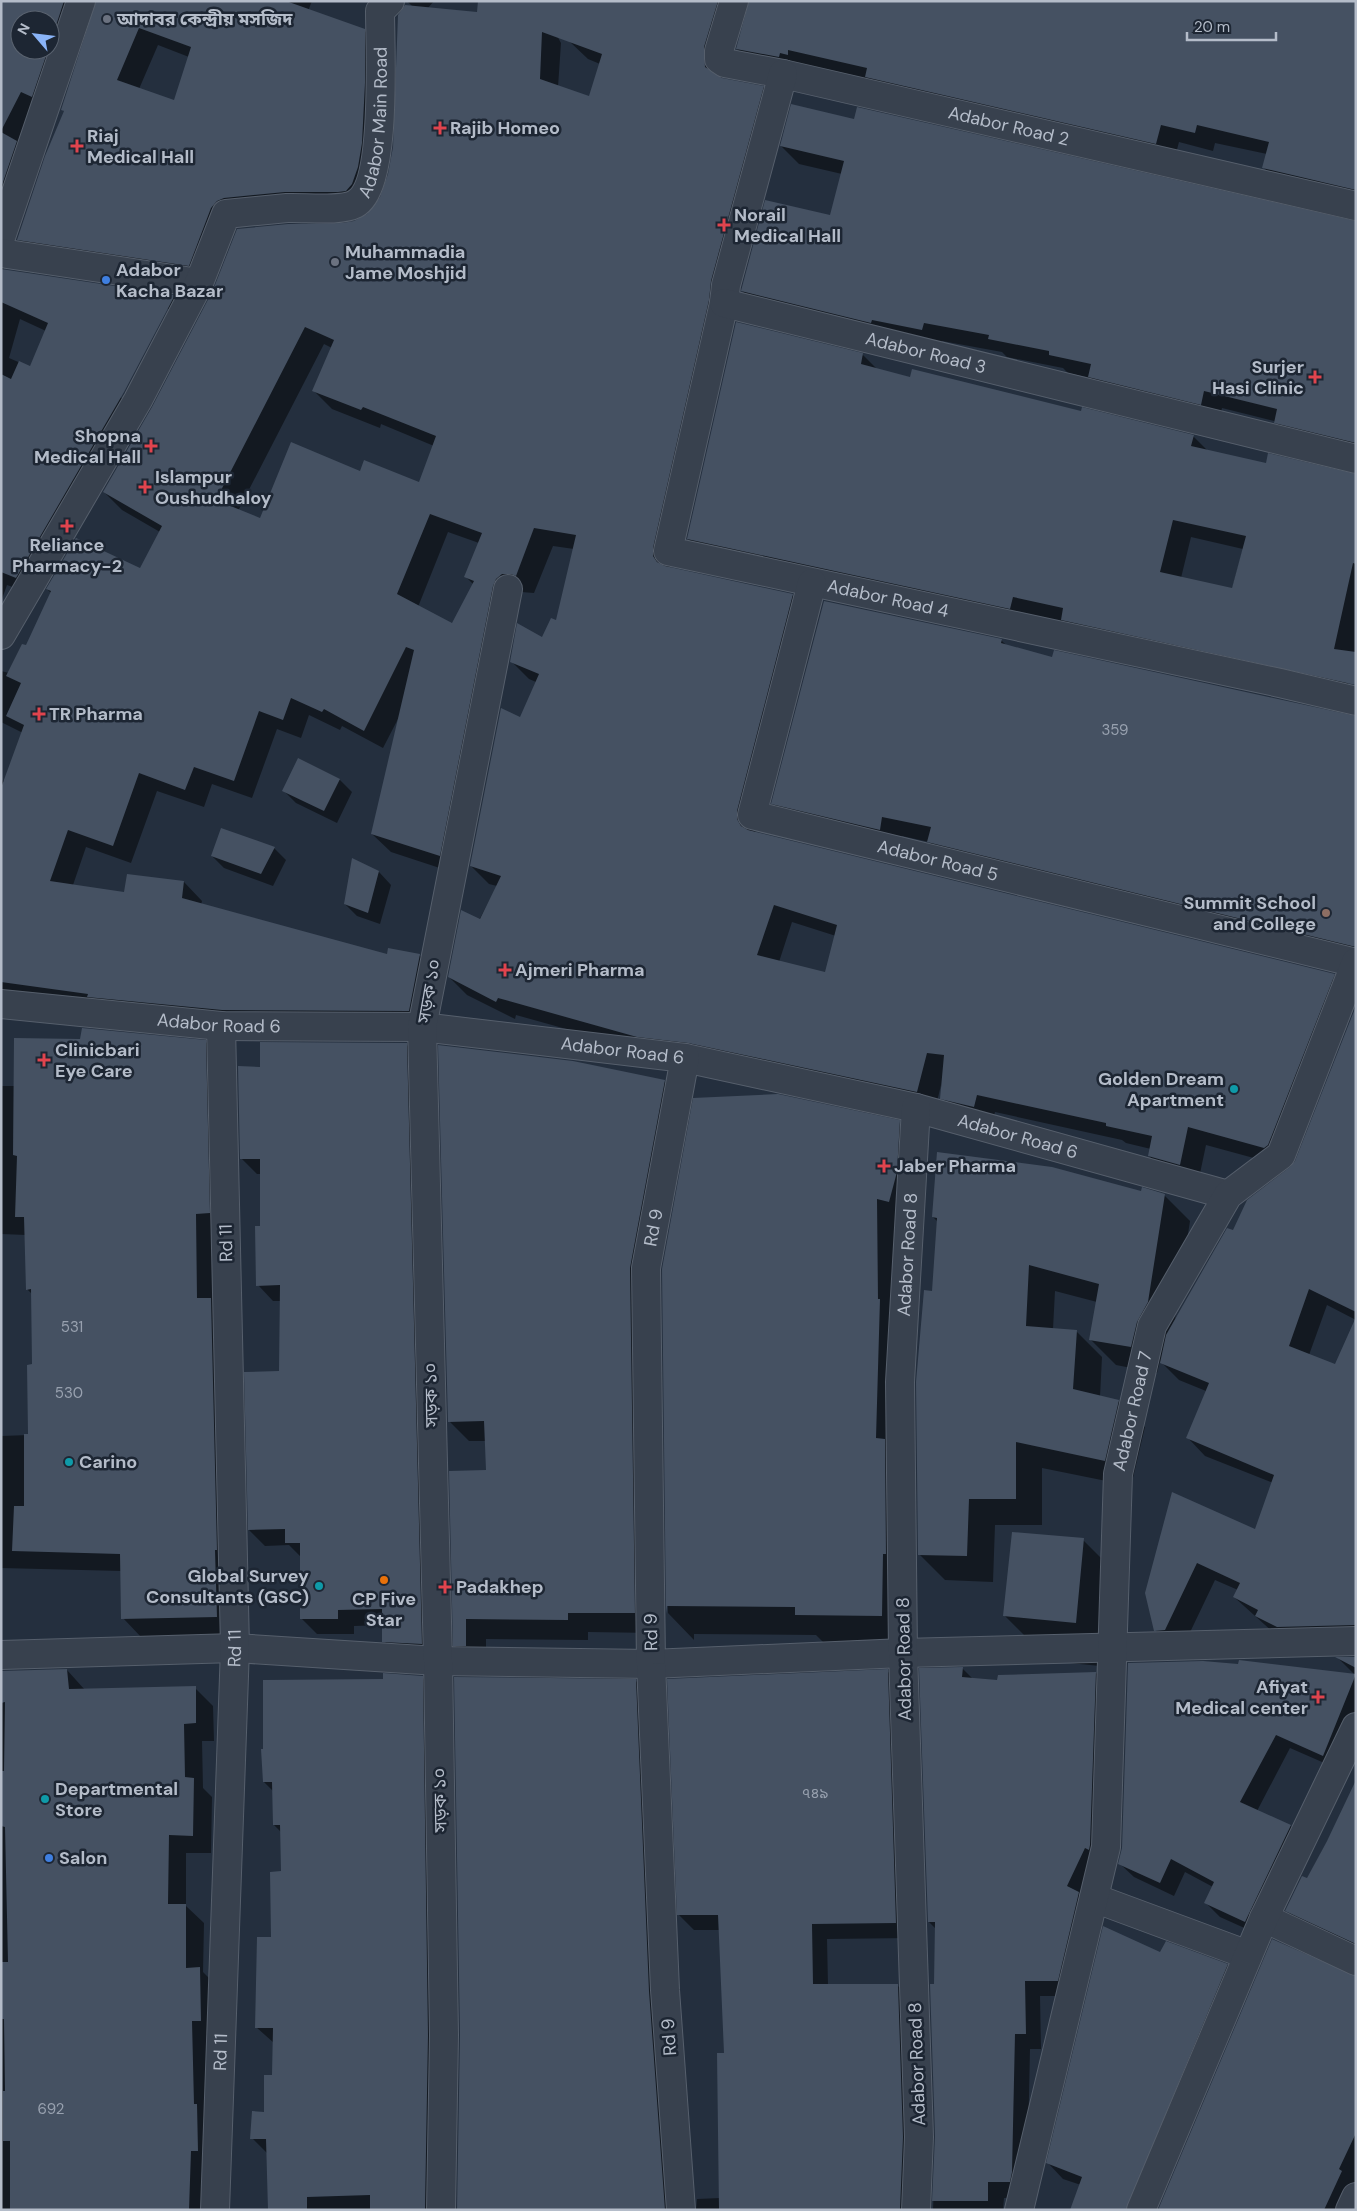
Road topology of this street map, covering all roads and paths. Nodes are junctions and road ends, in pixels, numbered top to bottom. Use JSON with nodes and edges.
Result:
{"nodes":[{"id":1,"x":81,"y":1,"type":"edge"},
{"id":2,"x":390,"y":1,"type":"edge"},
{"id":3,"x":734,"y":1,"type":"edge"},
{"id":4,"x":783,"y":74,"type":"junction"},
{"id":5,"x":1356,"y":206,"type":"edge"},
{"id":6,"x":1,"y":237,"type":"edge"},
{"id":7,"x":1,"y":253,"type":"edge"},
{"id":8,"x":199,"y":283,"type":"junction"},
{"id":9,"x":724,"y":303,"type":"junction"},
{"id":10,"x":1356,"y":459,"type":"edge"},
{"id":11,"x":812,"y":584,"type":"junction"},
{"id":12,"x":508,"y":589,"type":"dead end"},
{"id":13,"x":1,"y":635,"type":"edge"},
{"id":14,"x":1356,"y":701,"type":"edge"},
{"id":15,"x":1356,"y":963,"type":"edge"},
{"id":16,"x":1,"y":1004,"type":"edge"},
{"id":17,"x":221,"y":1026,"type":"junction"},
{"id":18,"x":422,"y":1027,"type":"junction"},
{"id":19,"x":686,"y":1058,"type":"junction"},
{"id":20,"x":916,"y":1108,"type":"junction"},
{"id":21,"x":1228,"y":1195,"type":"junction"},
{"id":22,"x":1356,"y":1641,"type":"edge"},
{"id":23,"x":235,"y":1648,"type":"junction"},
{"id":24,"x":1111,"y":1649,"type":"junction"},
{"id":25,"x":903,"y":1654,"type":"junction"},
{"id":26,"x":1,"y":1656,"type":"edge"},
{"id":27,"x":438,"y":1661,"type":"junction"},
{"id":28,"x":651,"y":1664,"type":"junction"},
{"id":29,"x":1356,"y":1727,"type":"edge"},
{"id":30,"x":1094,"y":1898,"type":"junction"},
{"id":31,"x":1264,"y":1918,"type":"junction"},
{"id":32,"x":1248,"y":1955,"type":"junction"},
{"id":33,"x":1356,"y":1961,"type":"edge"},
{"id":34,"x":1356,"y":2197,"type":"edge"},
{"id":35,"x":215,"y":2210,"type":"edge"},
{"id":36,"x":441,"y":2210,"type":"edge"},
{"id":37,"x":681,"y":2210,"type":"edge"},
{"id":38,"x":916,"y":2210,"type":"edge"},
{"id":39,"x":1019,"y":2210,"type":"edge"},
{"id":40,"x":1141,"y":2210,"type":"edge"},
{"id":41,"x":1350,"y":2210,"type":"edge"}],
"edges":[{"from":1,"to":6,"type":"street"},
{"from":2,"to":8,"type":"street","name":"Adabor Main Road"},
{"from":3,"to":4,"type":"street","name":"Adabor Road 2"},
{"from":4,"to":5,"type":"street","name":"Adabor Road 2"},
{"from":4,"to":9,"type":"street"},
{"from":7,"to":8,"type":"street"},
{"from":8,"to":13,"type":"street","name":"Adabor Main Road"},
{"from":9,"to":10,"type":"street","name":"Adabor Road 3"},
{"from":9,"to":11,"type":"street","name":"Adabor Road 4"},
{"from":11,"to":14,"type":"street","name":"Adabor Road 4"},
{"from":11,"to":15,"type":"street","name":"Adabor Road 5"},
{"from":12,"to":18,"type":"street","name":"সড়ক ১০"},
{"from":15,"to":21,"type":"street"},
{"from":16,"to":17,"type":"street","name":"Adabor Road 6"},
{"from":17,"to":18,"type":"street","name":"Adabor Road 6"},
{"from":17,"to":23,"type":"street","name":"Rd 11"},
{"from":18,"to":19,"type":"street","name":"Adabor Road 6"},
{"from":18,"to":27,"type":"street","name":"সড়ক ১০"},
{"from":19,"to":20,"type":"street","name":"Adabor Road 6"},
{"from":19,"to":28,"type":"street","name":"Rd 9"},
{"from":20,"to":21,"type":"street","name":"Adabor Road 6"},
{"from":20,"to":25,"type":"street","name":"Adabor Road 8"},
{"from":21,"to":24,"type":"street","name":"Adabor Road 7"},
{"from":22,"to":24,"type":"street"},
{"from":23,"to":26,"type":"street"},
{"from":23,"to":27,"type":"street"},
{"from":23,"to":35,"type":"street","name":"Rd 11"},
{"from":24,"to":25,"type":"street"},
{"from":24,"to":30,"type":"street","name":"Adabor Road 7"},
{"from":25,"to":28,"type":"street"},
{"from":25,"to":38,"type":"street","name":"Adabor Road 8"},
{"from":27,"to":28,"type":"street"},
{"from":27,"to":36,"type":"street","name":"সড়ক ১০"},
{"from":28,"to":37,"type":"street","name":"Rd 9"},
{"from":29,"to":31,"type":"street"},
{"from":30,"to":32,"type":"street"},
{"from":30,"to":39,"type":"street","name":"Adabor Road 7"},
{"from":31,"to":32,"type":"street"},
{"from":31,"to":33,"type":"street"},
{"from":32,"to":40,"type":"street"},
{"from":34,"to":41,"type":"street"}]}
